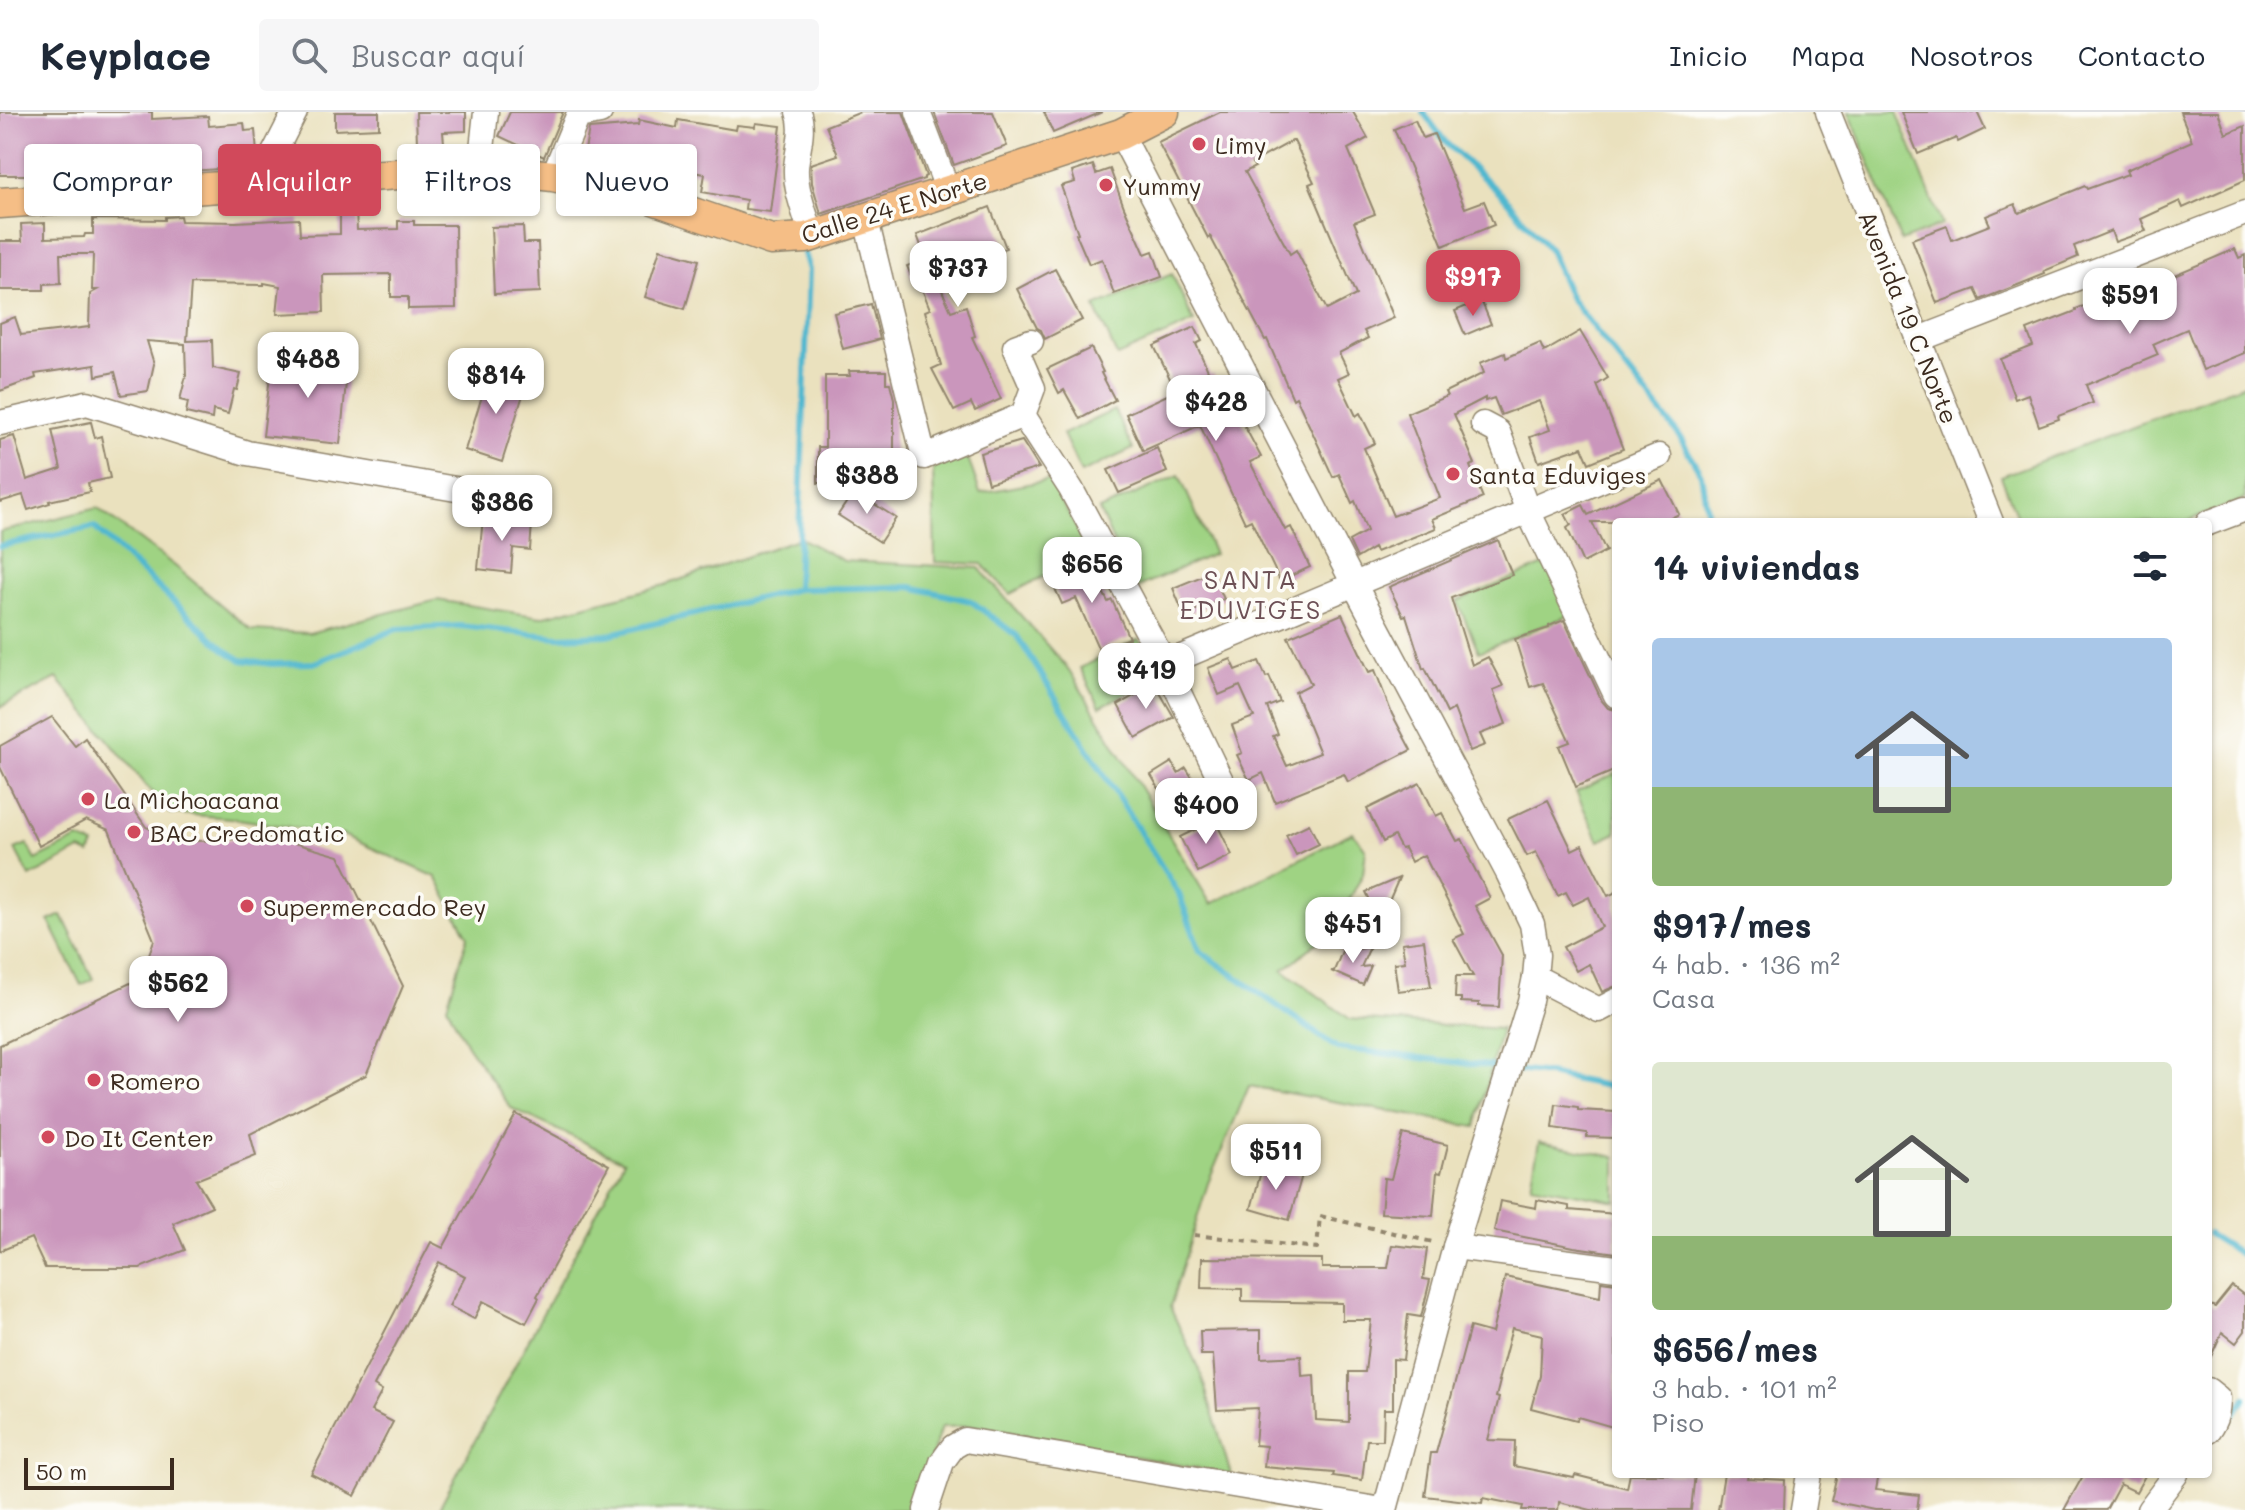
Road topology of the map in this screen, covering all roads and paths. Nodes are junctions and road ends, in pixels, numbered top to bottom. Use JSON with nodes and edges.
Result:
{"nodes":[{"id":1,"x":486,"y":112,"type":"edge"},
{"id":2,"x":600,"y":112,"type":"edge"},
{"id":3,"x":798,"y":112,"type":"edge"},
{"id":4,"x":918,"y":112,"type":"edge"},
{"id":5,"x":1164,"y":112,"type":"edge"},
{"id":6,"x":1828,"y":112,"type":"edge"},
{"id":7,"x":286,"y":115,"type":"edge"},
{"id":8,"x":1121,"y":134,"type":"junction"},
{"id":9,"x":274,"y":144,"type":"edge"},
{"id":10,"x":483,"y":144,"type":"edge"},
{"id":11,"x":540,"y":175,"type":"edge"},
{"id":12,"x":553,"y":176,"type":"junction"},
{"id":13,"x":218,"y":187,"type":"edge"},
{"id":14,"x":948,"y":191,"type":"junction"},
{"id":15,"x":0,"y":203,"type":"edge"},
{"id":16,"x":2245,"y":213,"type":"edge"},
{"id":17,"x":866,"y":220,"type":"junction"},
{"id":18,"x":809,"y":237,"type":"junction"},
{"id":19,"x":1917,"y":340,"type":"junction"},
{"id":20,"x":1031,"y":341,"type":"dead end"},
{"id":21,"x":1023,"y":415,"type":"junction"},
{"id":22,"x":0,"y":423,"type":"edge"},
{"id":23,"x":1483,"y":424,"type":"dead end"},
{"id":24,"x":1659,"y":456,"type":"dead end"},
{"id":25,"x":537,"y":503,"type":"dead end"},
{"id":26,"x":2245,"y":509,"type":"edge"},
{"id":27,"x":1528,"y":511,"type":"junction"},
{"id":28,"x":1989,"y":518,"type":"edge"},
{"id":29,"x":2212,"y":521,"type":"edge"},
{"id":30,"x":1354,"y":584,"type":"junction"},
{"id":31,"x":1165,"y":664,"type":"junction"},
{"id":32,"x":1612,"y":687,"type":"edge"},
{"id":33,"x":1238,"y":816,"type":"dead end"},
{"id":34,"x":1535,"y":977,"type":"junction"},
{"id":35,"x":1612,"y":1003,"type":"edge"},
{"id":36,"x":1194,"y":1235,"type":"dead end"},
{"id":37,"x":1455,"y":1247,"type":"junction"},
{"id":38,"x":1612,"y":1267,"type":"edge"},
{"id":39,"x":2212,"y":1393,"type":"edge"},
{"id":40,"x":2212,"y":1426,"type":"edge"},
{"id":41,"x":1808,"y":1478,"type":"edge"},
{"id":42,"x":2173,"y":1478,"type":"edge"},
{"id":43,"x":926,"y":1510,"type":"edge"},
{"id":44,"x":1383,"y":1510,"type":"edge"},
{"id":45,"x":1803,"y":1510,"type":"edge"},
{"id":46,"x":2149,"y":1510,"type":"edge"}],
"edges":[{"from":1,"to":10,"type":"street"},
{"from":2,"to":12,"type":"street"},
{"from":3,"to":18,"type":"street"},
{"from":4,"to":14,"type":"street"},
{"from":5,"to":8,"type":"main road","name":"Calle 24 E Norte"},
{"from":6,"to":19,"type":"street","name":"Avenida 19 C Norte"},
{"from":7,"to":9,"type":"street"},
{"from":8,"to":14,"type":"main road","name":"Calle 24 E Norte"},
{"from":8,"to":30,"type":"street"},
{"from":11,"to":12,"type":"main road","name":"Calle 24 E Norte"},
{"from":12,"to":18,"type":"main road","name":"Calle 24 E Norte"},
{"from":13,"to":15,"type":"main road","name":"Calle 24 E Norte"},
{"from":14,"to":17,"type":"main road","name":"Calle 24 E Norte"},
{"from":16,"to":19,"type":"street"},
{"from":17,"to":18,"type":"main road","name":"Calle 24 E Norte"},
{"from":17,"to":21,"type":"street"},
{"from":19,"to":28,"type":"street","name":"Avenida 19 C Norte"},
{"from":20,"to":21,"type":"street"},
{"from":21,"to":31,"type":"street"},
{"from":22,"to":25,"type":"street"},
{"from":23,"to":27,"type":"street"},
{"from":24,"to":27,"type":"street"},
{"from":26,"to":29,"type":"street"},
{"from":27,"to":30,"type":"street"},
{"from":27,"to":32,"type":"street"},
{"from":30,"to":31,"type":"street"},
{"from":30,"to":34,"type":"street"},
{"from":31,"to":33,"type":"street"},
{"from":34,"to":35,"type":"street"},
{"from":34,"to":37,"type":"street"},
{"from":36,"to":37,"type":"path"},
{"from":37,"to":38,"type":"street"},
{"from":37,"to":44,"type":"street"},
{"from":39,"to":40,"type":"street"},
{"from":41,"to":45,"type":"street"},
{"from":42,"to":46,"type":"street"},
{"from":43,"to":44,"type":"street"}]}
